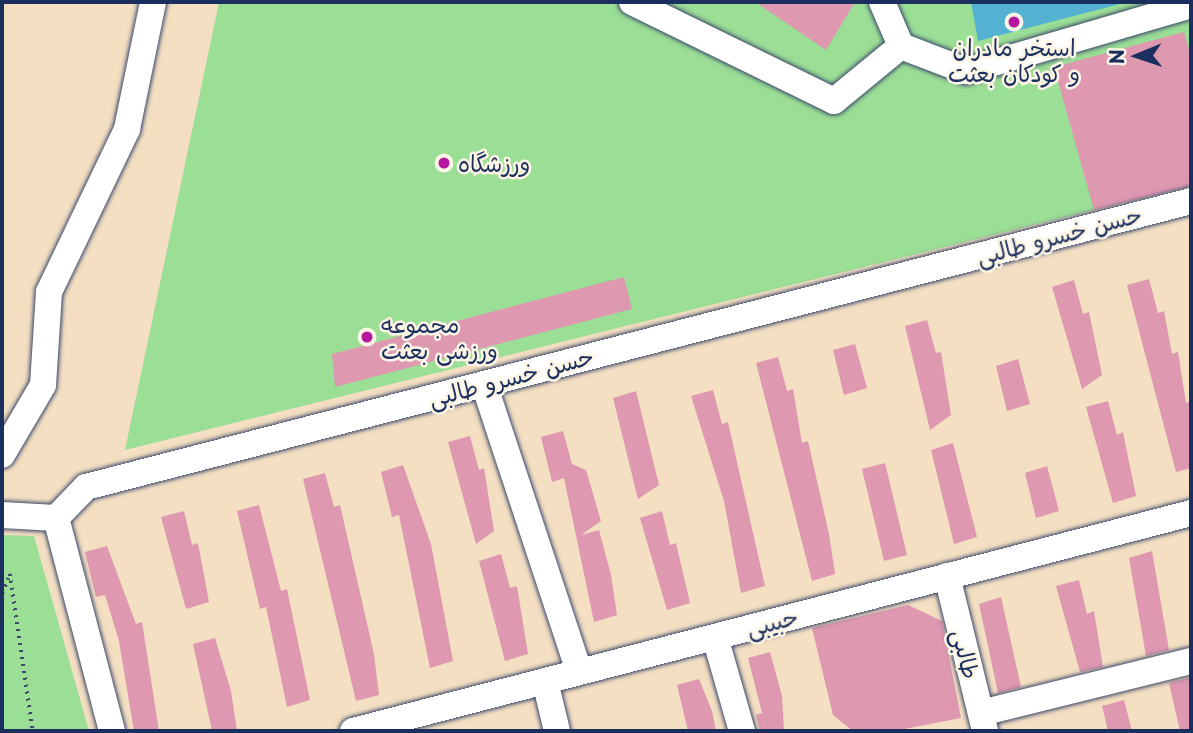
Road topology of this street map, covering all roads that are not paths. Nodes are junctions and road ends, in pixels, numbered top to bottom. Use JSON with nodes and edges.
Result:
{"nodes":[{"id":1,"x":153,"y":2,"type":"edge"},
{"id":2,"x":632,"y":2,"type":"edge"},
{"id":3,"x":882,"y":2,"type":"edge"},
{"id":4,"x":1191,"y":5,"type":"edge"},
{"id":5,"x":901,"y":46,"type":"junction"},
{"id":6,"x":1191,"y":201,"type":"edge"},
{"id":7,"x":484,"y":384,"type":"junction"},
{"id":8,"x":2,"y":455,"type":"edge"},
{"id":9,"x":1191,"y":513,"type":"edge"},
{"id":10,"x":2,"y":515,"type":"edge"},
{"id":11,"x":56,"y":518,"type":"junction"},
{"id":12,"x":947,"y":576,"type":"junction"},
{"id":13,"x":715,"y":637,"type":"junction"},
{"id":14,"x":1191,"y":661,"type":"edge"},
{"id":15,"x":579,"y":672,"type":"junction"},
{"id":16,"x":545,"y":681,"type":"junction"},
{"id":17,"x":428,"y":722,"type":"edge"},
{"id":18,"x":983,"y":722,"type":"edge"},
{"id":19,"x":112,"y":731,"type":"edge"},
{"id":20,"x":353,"y":731,"type":"edge"},
{"id":21,"x":557,"y":731,"type":"edge"},
{"id":22,"x":742,"y":731,"type":"edge"}],
"edges":[{"from":1,"to":8,"type":"street"},
{"from":2,"to":5,"type":"street"},
{"from":3,"to":5,"type":"street"},
{"from":4,"to":5,"type":"street"},
{"from":6,"to":7,"type":"street","name":"حسن خسرو طالبی"},
{"from":7,"to":11,"type":"street","name":"حسن خسرو طالبی"},
{"from":7,"to":15,"type":"street"},
{"from":9,"to":12,"type":"street","name":"حبیبی"},
{"from":10,"to":11,"type":"street"},
{"from":11,"to":19,"type":"street"},
{"from":12,"to":13,"type":"street","name":"حبیبی"},
{"from":12,"to":18,"type":"street","name":"طالبی"},
{"from":13,"to":15,"type":"street","name":"حبیبی"},
{"from":13,"to":22,"type":"street"},
{"from":14,"to":18,"type":"street"},
{"from":15,"to":16,"type":"street","name":"حبیبی"},
{"from":16,"to":17,"type":"street","name":"حبیبی"},
{"from":16,"to":21,"type":"street"},
{"from":17,"to":20,"type":"street","name":"حبیبی"}]}
